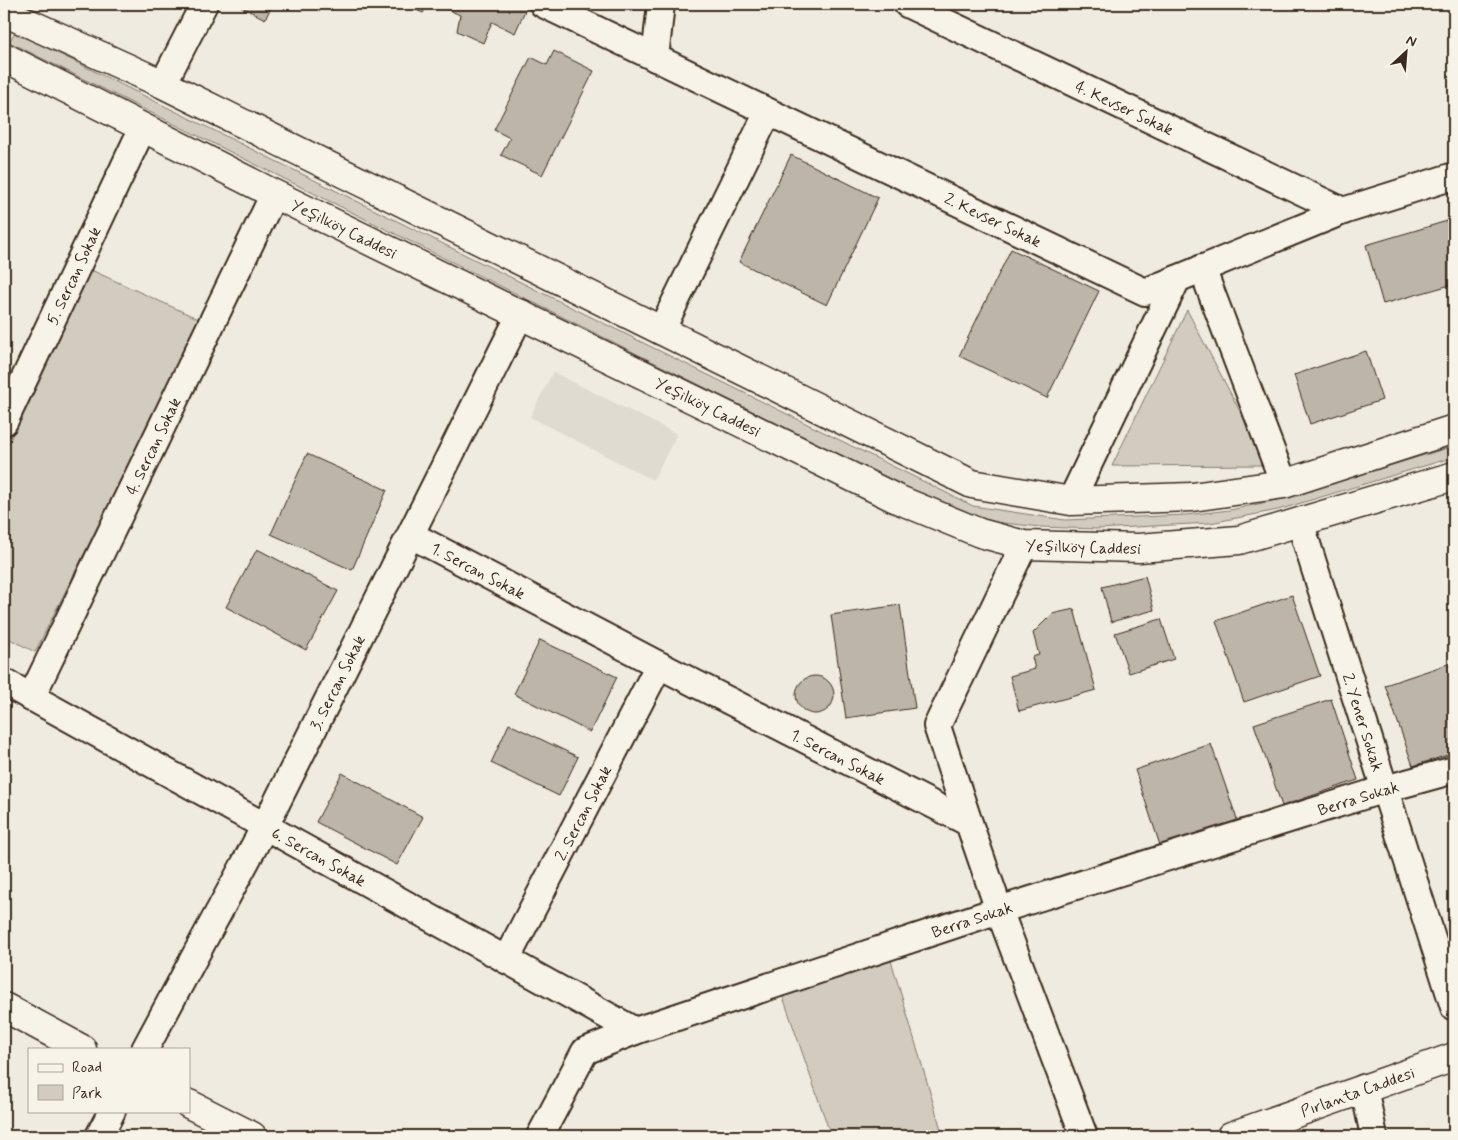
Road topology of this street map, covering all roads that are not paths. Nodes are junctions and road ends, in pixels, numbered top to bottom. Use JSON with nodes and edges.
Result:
{"nodes":[{"id":1,"x":204,"y":4,"type":"edge"},
{"id":2,"x":543,"y":4,"type":"edge"},
{"id":3,"x":661,"y":4,"type":"edge"},
{"id":4,"x":907,"y":4,"type":"edge"},
{"id":5,"x":4,"y":12,"type":"edge"},
{"id":6,"x":4,"y":58,"type":"edge"},
{"id":7,"x":654,"y":58,"type":"junction"},
{"id":8,"x":163,"y":84,"type":"junction"},
{"id":9,"x":768,"y":112,"type":"junction"},
{"id":10,"x":142,"y":129,"type":"junction"},
{"id":11,"x":1454,"y":176,"type":"edge"},
{"id":12,"x":274,"y":194,"type":"junction"},
{"id":13,"x":1343,"y":211,"type":"junction"},
{"id":14,"x":1202,"y":268,"type":"junction"},
{"id":15,"x":1178,"y":279,"type":"junction"},
{"id":16,"x":521,"y":313,"type":"junction"},
{"id":17,"x":661,"y":331,"type":"junction"},
{"id":18,"x":4,"y":422,"type":"edge"},
{"id":19,"x":1454,"y":429,"type":"edge"},
{"id":20,"x":1454,"y":476,"type":"edge"},
{"id":21,"x":1284,"y":484,"type":"junction"},
{"id":22,"x":1071,"y":501,"type":"junction"},
{"id":23,"x":1300,"y":522,"type":"junction"},
{"id":24,"x":411,"y":536,"type":"junction"},
{"id":25,"x":1024,"y":545,"type":"junction"},
{"id":26,"x":659,"y":665,"type":"junction"},
{"id":27,"x":4,"y":682,"type":"edge"},
{"id":28,"x":31,"y":698,"type":"junction"},
{"id":29,"x":1454,"y":770,"type":"edge"},
{"id":30,"x":1385,"y":789,"type":"junction"},
{"id":31,"x":969,"y":823,"type":"junction"},
{"id":32,"x":265,"y":826,"type":"junction"},
{"id":33,"x":999,"y":910,"type":"junction"},
{"id":34,"x":506,"y":960,"type":"junction"},
{"id":35,"x":4,"y":1007,"type":"edge"},
{"id":36,"x":1454,"y":1007,"type":"edge"},
{"id":37,"x":635,"y":1031,"type":"junction"},
{"id":38,"x":80,"y":1048,"type":"edge"},
{"id":39,"x":146,"y":1048,"type":"edge"},
{"id":40,"x":1454,"y":1057,"type":"edge"},
{"id":41,"x":1364,"y":1088,"type":"junction"},
{"id":42,"x":190,"y":1105,"type":"edge"},
{"id":43,"x":111,"y":1112,"type":"edge"},
{"id":44,"x":99,"y":1136,"type":"edge"},
{"id":45,"x":252,"y":1136,"type":"edge"},
{"id":46,"x":540,"y":1136,"type":"edge"},
{"id":47,"x":1084,"y":1136,"type":"edge"},
{"id":48,"x":1231,"y":1136,"type":"edge"},
{"id":49,"x":1374,"y":1136,"type":"edge"}],
"edges":[{"from":1,"to":8,"type":"street"},
{"from":2,"to":7,"type":"street","name":"2. Kevser Sokak"},
{"from":3,"to":7,"type":"street"},
{"from":4,"to":13,"type":"street","name":"4. Kevser Sokak"},
{"from":5,"to":8,"type":"street"},
{"from":6,"to":10,"type":"street","name":"Yeşilköy Caddesi"},
{"from":7,"to":9,"type":"street","name":"2. Kevser Sokak"},
{"from":8,"to":17,"type":"street"},
{"from":9,"to":15,"type":"street","name":"2. Kevser Sokak"},
{"from":9,"to":17,"type":"street"},
{"from":10,"to":12,"type":"street","name":"Yeşilköy Caddesi"},
{"from":10,"to":18,"type":"street","name":"5. Sercan Sokak"},
{"from":11,"to":13,"type":"street","name":"2. Kevser Sokak"},
{"from":12,"to":16,"type":"street","name":"Yeşilköy Caddesi"},
{"from":12,"to":28,"type":"street","name":"4. Sercan Sokak"},
{"from":13,"to":14,"type":"street","name":"2. Kevser Sokak"},
{"from":14,"to":15,"type":"street","name":"2. Kevser Sokak"},
{"from":14,"to":21,"type":"street"},
{"from":15,"to":22,"type":"street"},
{"from":16,"to":24,"type":"street","name":"3. Sercan Sokak"},
{"from":16,"to":25,"type":"street","name":"Yeşilköy Caddesi"},
{"from":17,"to":22,"type":"street"},
{"from":19,"to":21,"type":"street"},
{"from":20,"to":23,"type":"street","name":"Yeşilköy Caddesi"},
{"from":21,"to":22,"type":"street"},
{"from":23,"to":25,"type":"street","name":"Yeşilköy Caddesi"},
{"from":23,"to":30,"type":"street","name":"2. Yener Sokak"},
{"from":24,"to":26,"type":"street","name":"1. Sercan Sokak"},
{"from":24,"to":32,"type":"street","name":"3. Sercan Sokak"},
{"from":25,"to":31,"type":"street"},
{"from":26,"to":31,"type":"street","name":"1. Sercan Sokak"},
{"from":26,"to":34,"type":"street","name":"2. Sercan Sokak"},
{"from":27,"to":28,"type":"street","name":"6. Sercan Sokak"},
{"from":28,"to":32,"type":"street","name":"6. Sercan Sokak"},
{"from":29,"to":30,"type":"street","name":"Berra Sokak"},
{"from":30,"to":33,"type":"street","name":"Berra Sokak"},
{"from":30,"to":36,"type":"street","name":"2. Yener Sokak"},
{"from":31,"to":33,"type":"street"},
{"from":32,"to":34,"type":"street","name":"6. Sercan Sokak"},
{"from":32,"to":39,"type":"street","name":"3. Sercan Sokak"},
{"from":33,"to":37,"type":"street","name":"Berra Sokak"},
{"from":33,"to":47,"type":"street"},
{"from":34,"to":37,"type":"street","name":"6. Sercan Sokak"},
{"from":35,"to":38,"type":"street"},
{"from":37,"to":46,"type":"street","name":"Berra Sokak"},
{"from":40,"to":41,"type":"street","name":"Pırlanta Caddesi"},
{"from":41,"to":48,"type":"street","name":"Pırlanta Caddesi"},
{"from":41,"to":49,"type":"street"},
{"from":42,"to":45,"type":"street"},
{"from":43,"to":44,"type":"street"}]}
